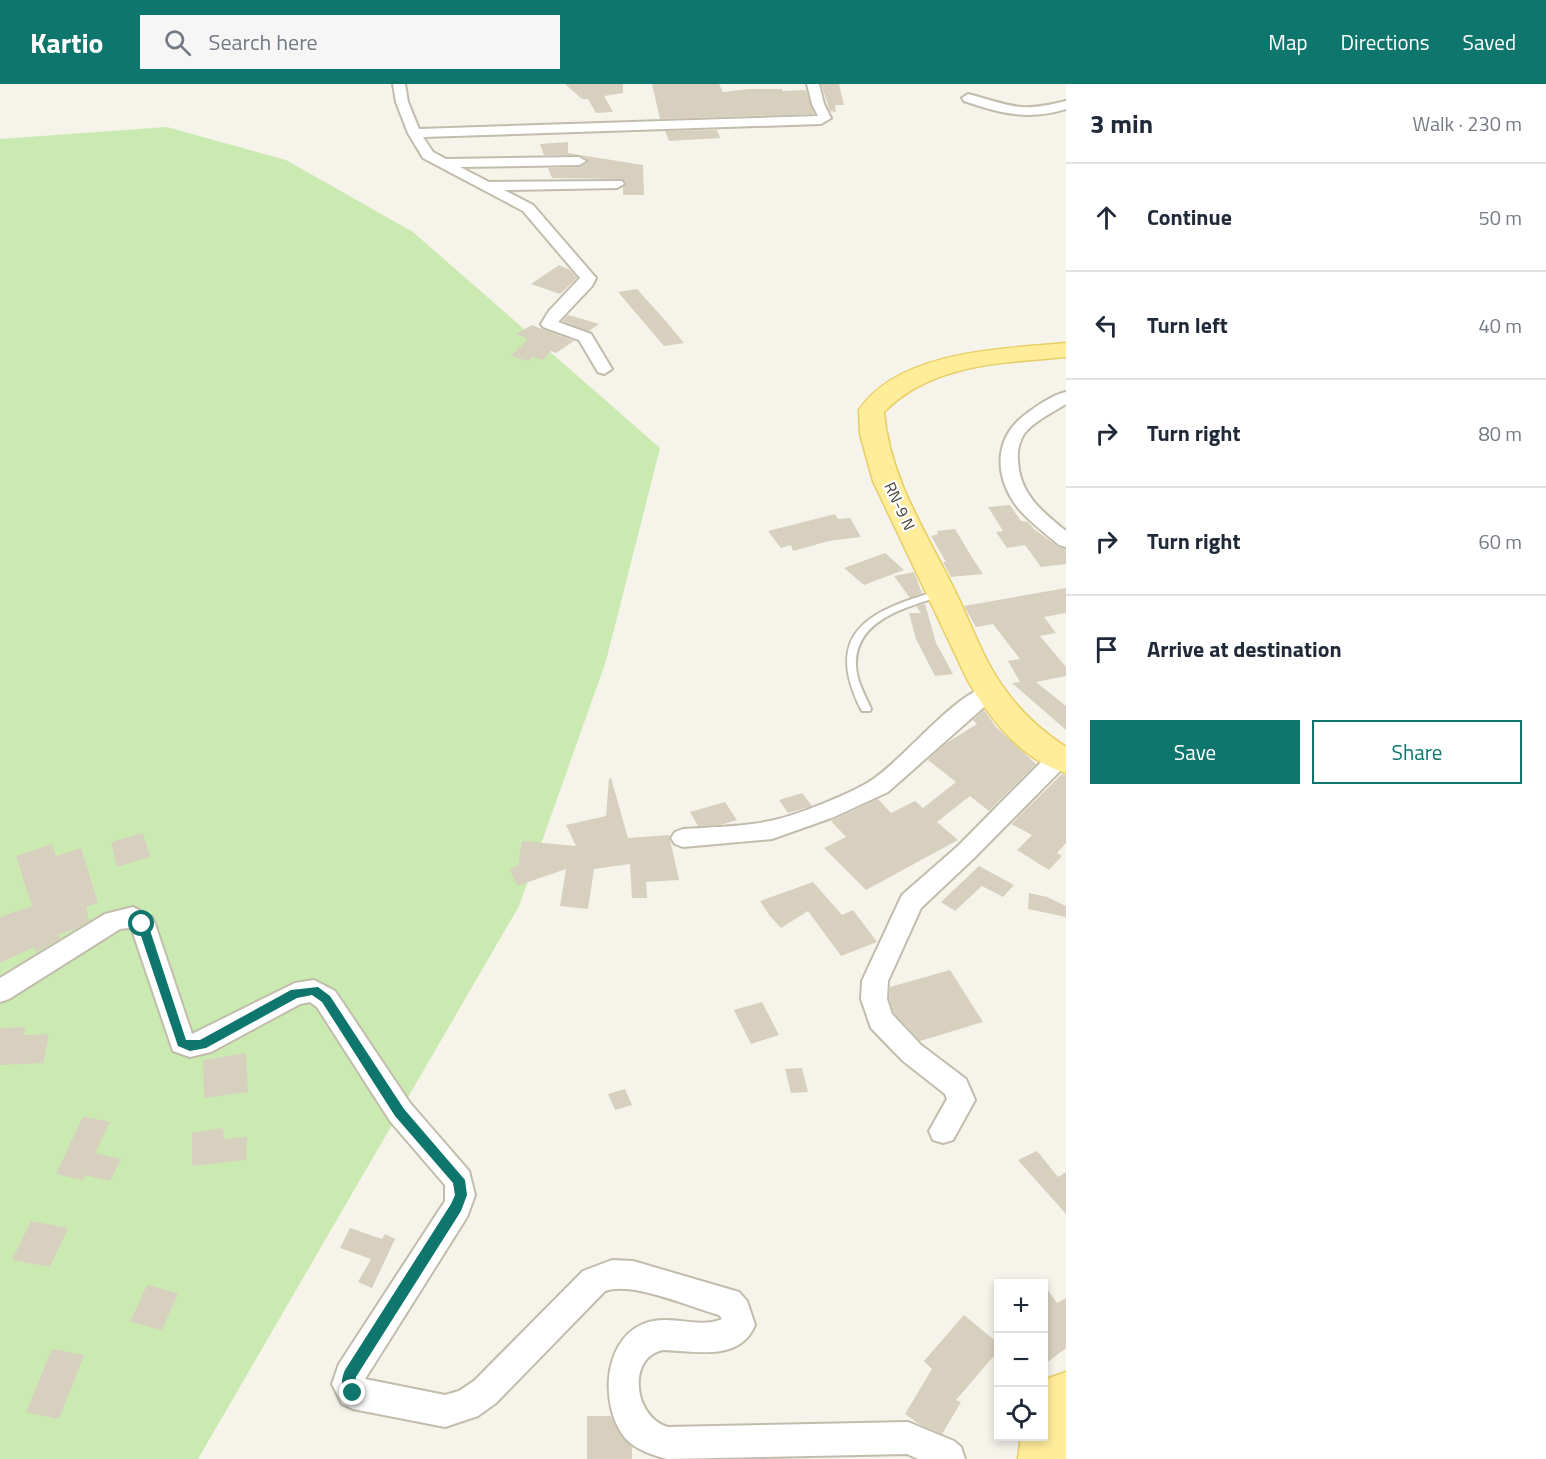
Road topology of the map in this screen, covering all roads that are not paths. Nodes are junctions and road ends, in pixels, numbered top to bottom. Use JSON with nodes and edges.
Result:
{"nodes":[{"id":1,"x":399,"y":84,"type":"edge"},
{"id":2,"x":813,"y":84,"type":"edge"},
{"id":3,"x":968,"y":98,"type":"dead end"},
{"id":4,"x":1066,"y":105,"type":"edge"},
{"id":5,"x":414,"y":133,"type":"junction"},
{"id":6,"x":579,"y":160,"type":"dead end"},
{"id":7,"x":441,"y":163,"type":"junction"},
{"id":8,"x":617,"y":184,"type":"dead end"},
{"id":9,"x":486,"y":186,"type":"junction"},
{"id":10,"x":1066,"y":350,"type":"edge"},
{"id":11,"x":604,"y":369,"type":"dead end"},
{"id":12,"x":1066,"y":398,"type":"edge"},
{"id":13,"x":1066,"y":541,"type":"edge"},
{"id":14,"x":941,"y":593,"type":"junction"},
{"id":15,"x":990,"y":692,"type":"junction"},
{"id":16,"x":866,"y":710,"type":"dead end"},
{"id":17,"x":1062,"y":760,"type":"edge"},
{"id":18,"x":683,"y":838,"type":"dead end"},
{"id":19,"x":0,"y":991,"type":"edge"},
{"id":20,"x":944,"y":1131,"type":"dead end"},
{"id":21,"x":1066,"y":1395,"type":"edge"},
{"id":22,"x":949,"y":1459,"type":"edge"},
{"id":23,"x":1042,"y":1459,"type":"edge"}],
"edges":[{"from":1,"to":5,"type":"street"},
{"from":2,"to":5,"type":"street"},
{"from":3,"to":4,"type":"street"},
{"from":5,"to":7,"type":"street"},
{"from":6,"to":7,"type":"street"},
{"from":7,"to":9,"type":"street"},
{"from":8,"to":9,"type":"street"},
{"from":9,"to":11,"type":"street"},
{"from":10,"to":14,"type":"main road","name":"RN-9 N"},
{"from":12,"to":13,"type":"street"},
{"from":14,"to":15,"type":"main road","name":"RN-9 N"},
{"from":14,"to":16,"type":"lane"},
{"from":15,"to":17,"type":"main road","name":"RN-9 N"},
{"from":15,"to":18,"type":"street"},
{"from":17,"to":20,"type":"street"},
{"from":19,"to":22,"type":"street"},
{"from":21,"to":23,"type":"main road"}]}
